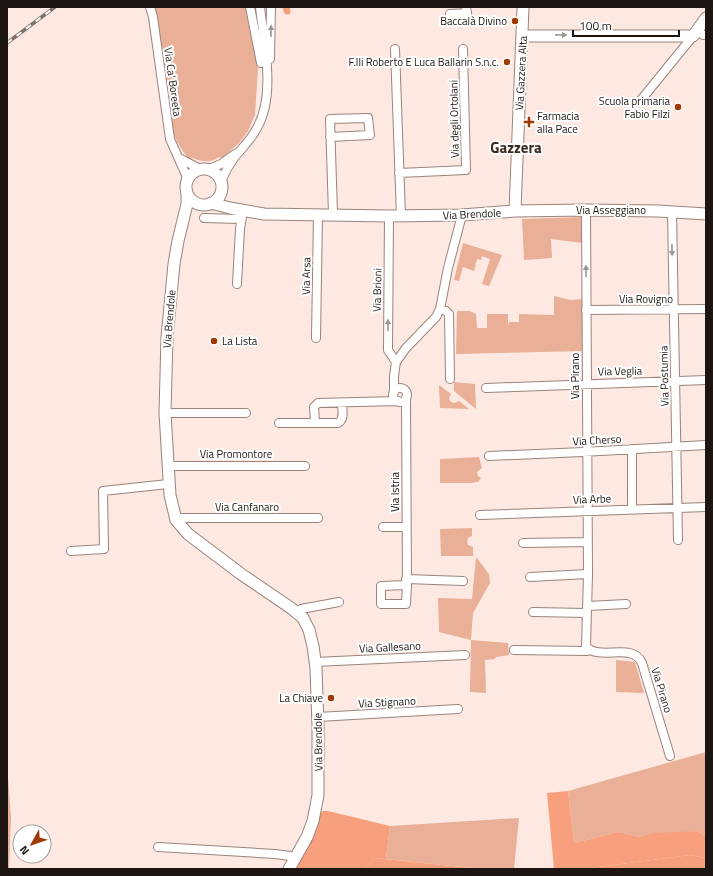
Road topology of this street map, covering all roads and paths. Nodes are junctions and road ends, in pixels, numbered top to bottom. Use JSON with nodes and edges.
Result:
{"nodes":[{"id":1,"x":150,"y":7,"type":"edge"},
{"id":2,"x":250,"y":7,"type":"edge"},
{"id":3,"x":260,"y":7,"type":"edge"},
{"id":4,"x":271,"y":7,"type":"edge"},
{"id":5,"x":466,"y":7,"type":"edge"},
{"id":6,"x":523,"y":7,"type":"edge"},
{"id":7,"x":450,"y":14,"type":"dead end"},
{"id":8,"x":706,"y":18,"type":"edge"},
{"id":9,"x":698,"y":34,"type":"edge"},
{"id":10,"x":523,"y":36,"type":"junction"},
{"id":11,"x":463,"y":48,"type":"dead end"},
{"id":12,"x":395,"y":49,"type":"dead end"},
{"id":13,"x":266,"y":84,"type":"junction"},
{"id":14,"x":641,"y":100,"type":"dead end"},
{"id":15,"x":330,"y":137,"type":"junction"},
{"id":16,"x":238,"y":153,"type":"junction"},
{"id":17,"x":179,"y":158,"type":"junction"},
{"id":18,"x":204,"y":169,"type":"junction"},
{"id":19,"x":399,"y":173,"type":"junction"},
{"id":20,"x":187,"y":181,"type":"junction"},
{"id":21,"x":221,"y":186,"type":"junction"},
{"id":22,"x":187,"y":193,"type":"junction"},
{"id":23,"x":207,"y":204,"type":"junction"},
{"id":24,"x":586,"y":210,"type":"junction"},
{"id":25,"x":515,"y":211,"type":"junction"},
{"id":26,"x":672,"y":211,"type":"junction"},
{"id":27,"x":241,"y":213,"type":"junction"},
{"id":28,"x":318,"y":214,"type":"junction"},
{"id":29,"x":333,"y":214,"type":"junction"},
{"id":30,"x":706,"y":214,"type":"edge"},
{"id":31,"x":462,"y":215,"type":"junction"},
{"id":32,"x":389,"y":216,"type":"junction"},
{"id":33,"x":401,"y":216,"type":"junction"},
{"id":34,"x":204,"y":218,"type":"dead end"},
{"id":35,"x":182,"y":226,"type":"junction"},
{"id":36,"x":237,"y":284,"type":"dead end"},
{"id":37,"x":440,"y":309,"type":"junction"},
{"id":38,"x":706,"y":309,"type":"edge"},
{"id":39,"x":586,"y":310,"type":"junction"},
{"id":40,"x":673,"y":310,"type":"junction"},
{"id":41,"x":316,"y":338,"type":"dead end"},
{"id":42,"x":396,"y":362,"type":"junction"},
{"id":43,"x":450,"y":379,"type":"dead end"},
{"id":44,"x":706,"y":380,"type":"edge"},
{"id":45,"x":675,"y":381,"type":"junction"},
{"id":46,"x":586,"y":383,"type":"junction"},
{"id":47,"x":486,"y":388,"type":"dead end"},
{"id":48,"x":394,"y":392,"type":"junction"},
{"id":49,"x":402,"y":400,"type":"junction"},
{"id":50,"x":342,"y":403,"type":"junction"},
{"id":51,"x":165,"y":413,"type":"junction"},
{"id":52,"x":246,"y":413,"type":"dead end"},
{"id":53,"x":279,"y":423,"type":"dead end"},
{"id":54,"x":315,"y":423,"type":"junction"},
{"id":55,"x":706,"y":445,"type":"edge"},
{"id":56,"x":676,"y":446,"type":"junction"},
{"id":57,"x":632,"y":449,"type":"junction"},
{"id":58,"x":586,"y":452,"type":"junction"},
{"id":59,"x":489,"y":456,"type":"dead end"},
{"id":60,"x":167,"y":466,"type":"junction"},
{"id":61,"x":305,"y":466,"type":"dead end"},
{"id":62,"x":168,"y":484,"type":"junction"},
{"id":63,"x":677,"y":507,"type":"junction"},
{"id":64,"x":706,"y":507,"type":"edge"},
{"id":65,"x":632,"y":509,"type":"junction"},
{"id":66,"x":587,"y":510,"type":"junction"},
{"id":67,"x":480,"y":514,"type":"dead end"},
{"id":68,"x":318,"y":518,"type":"dead end"},
{"id":69,"x":176,"y":520,"type":"junction"},
{"id":70,"x":383,"y":527,"type":"dead end"},
{"id":71,"x":406,"y":527,"type":"junction"},
{"id":72,"x":678,"y":540,"type":"dead end"},
{"id":73,"x":587,"y":542,"type":"junction"},
{"id":74,"x":523,"y":544,"type":"dead end"},
{"id":75,"x":71,"y":551,"type":"dead end"},
{"id":76,"x":588,"y":574,"type":"junction"},
{"id":77,"x":530,"y":577,"type":"dead end"},
{"id":78,"x":463,"y":581,"type":"dead end"},
{"id":79,"x":339,"y":602,"type":"dead end"},
{"id":80,"x":626,"y":604,"type":"dead end"},
{"id":81,"x":587,"y":609,"type":"junction"},
{"id":82,"x":297,"y":612,"type":"junction"},
{"id":83,"x":533,"y":612,"type":"dead end"},
{"id":84,"x":514,"y":650,"type":"dead end"},
{"id":85,"x":589,"y":650,"type":"junction"},
{"id":86,"x":465,"y":655,"type":"dead end"},
{"id":87,"x":315,"y":662,"type":"junction"},
{"id":88,"x":458,"y":710,"type":"dead end"},
{"id":89,"x":318,"y":717,"type":"junction"},
{"id":90,"x":670,"y":756,"type":"dead end"},
{"id":91,"x":158,"y":847,"type":"dead end"},
{"id":92,"x":295,"y":859,"type":"junction"},
{"id":93,"x":289,"y":869,"type":"edge"}],
"edges":[{"from":1,"to":17,"type":"street","name":"Via Ca' Boreeta"},
{"from":2,"to":13,"type":"street"},
{"from":3,"to":13,"type":"street"},
{"from":13,"to":4,"type":"street","one_way":true},
{"from":5,"to":7,"type":"street"},
{"from":6,"to":10,"type":"street","name":"Via Gazzera Alta"},
{"from":8,"to":9,"type":"street"},
{"from":10,"to":9,"type":"street","one_way":true},
{"from":9,"to":14,"type":"street"},
{"from":10,"to":25,"type":"street","name":"Via Gazzera Alta"},
{"from":11,"to":19,"type":"street","name":"Via degli Ortolani"},
{"from":12,"to":19,"type":"street"},
{"from":13,"to":16,"type":"street"},
{"from":15,"to":15,"type":"street"},
{"from":15,"to":29,"type":"street"},
{"from":16,"to":18,"type":"street"},
{"from":16,"to":21,"type":"street"},
{"from":17,"to":18,"type":"street"},
{"from":17,"to":20,"type":"street","name":"Via Ca' Boreeta"},
{"from":18,"to":20,"type":"street"},
{"from":18,"to":21,"type":"street"},
{"from":19,"to":33,"type":"street"},
{"from":20,"to":22,"type":"street"},
{"from":21,"to":23,"type":"street"},
{"from":21,"to":27,"type":"street"},
{"from":22,"to":23,"type":"street"},
{"from":22,"to":35,"type":"street","name":"Via Brendole"},
{"from":23,"to":27,"type":"street","name":"Via Brendole"},
{"from":23,"to":35,"type":"street","name":"Via Brendole"},
{"from":24,"to":25,"type":"street","name":"Via Asseggiano"},
{"from":24,"to":26,"type":"street","name":"Via Asseggiano"},
{"from":39,"to":24,"type":"street","name":"Via Pirano","one_way":true},
{"from":25,"to":31,"type":"street","name":"Via Brendole"},
{"from":26,"to":30,"type":"street","name":"Via Asseggiano"},
{"from":26,"to":40,"type":"street","name":"Via Postumia","one_way":true},
{"from":27,"to":28,"type":"street","name":"Via Brendole"},
{"from":27,"to":34,"type":"street"},
{"from":27,"to":36,"type":"street"},
{"from":28,"to":29,"type":"street","name":"Via Brendole"},
{"from":28,"to":41,"type":"street","name":"Via Arsa"},
{"from":29,"to":32,"type":"street","name":"Via Brendole"},
{"from":31,"to":33,"type":"street","name":"Via Brendole"},
{"from":31,"to":37,"type":"street"},
{"from":32,"to":33,"type":"street","name":"Via Brendole"},
{"from":42,"to":32,"type":"street","name":"Via Brioni","one_way":true},
{"from":35,"to":51,"type":"street","name":"Via Brendole"},
{"from":37,"to":42,"type":"street"},
{"from":37,"to":43,"type":"street"},
{"from":38,"to":40,"type":"street","name":"Via Rovigno"},
{"from":39,"to":40,"type":"street","name":"Via Rovigno"},
{"from":39,"to":46,"type":"street","name":"Via Pirano"},
{"from":40,"to":45,"type":"street","name":"Via Postumia"},
{"from":42,"to":48,"type":"street","name":"Via Istria"},
{"from":44,"to":45,"type":"street","name":"Via Veglia"},
{"from":45,"to":46,"type":"street","name":"Via Veglia"},
{"from":45,"to":56,"type":"street","name":"Via Postumia"},
{"from":46,"to":47,"type":"street","name":"Via Veglia"},
{"from":46,"to":58,"type":"street","name":"Via Pirano"},
{"from":48,"to":49,"type":"street","name":"Via Istria"},
{"from":48,"to":49,"type":"street"},
{"from":49,"to":50,"type":"street"},
{"from":49,"to":71,"type":"street","name":"Via Istria"},
{"from":50,"to":54,"type":"street"},
{"from":50,"to":54,"type":"street"},
{"from":51,"to":52,"type":"street"},
{"from":51,"to":60,"type":"street","name":"Via Brendole"},
{"from":53,"to":54,"type":"street"},
{"from":55,"to":56,"type":"street","name":"Via Cherso"},
{"from":56,"to":57,"type":"street","name":"Via Cherso"},
{"from":56,"to":63,"type":"street","name":"Via Postumia"},
{"from":57,"to":58,"type":"street","name":"Via Cherso"},
{"from":57,"to":65,"type":"street"},
{"from":58,"to":59,"type":"street","name":"Via Cherso"},
{"from":58,"to":66,"type":"street","name":"Via Pirano"},
{"from":60,"to":61,"type":"street","name":"Via Promontore"},
{"from":60,"to":62,"type":"street","name":"Via Brendole"},
{"from":62,"to":69,"type":"street","name":"Via Brendole"},
{"from":62,"to":75,"type":"street"},
{"from":63,"to":64,"type":"street","name":"Via Arbe"},
{"from":63,"to":65,"type":"street","name":"Via Arbe"},
{"from":63,"to":72,"type":"street","name":"Via Postumia"},
{"from":65,"to":66,"type":"street","name":"Via Arbe"},
{"from":66,"to":67,"type":"street","name":"Via Arbe"},
{"from":66,"to":73,"type":"street","name":"Via Pirano"},
{"from":68,"to":69,"type":"street","name":"Via Canfanaro"},
{"from":69,"to":82,"type":"street","name":"Via Brendole"},
{"from":70,"to":71,"type":"street"},
{"from":71,"to":78,"type":"street","name":"Via Istria"},
{"from":73,"to":74,"type":"street"},
{"from":73,"to":76,"type":"street","name":"Via Pirano"},
{"from":76,"to":77,"type":"street"},
{"from":76,"to":81,"type":"street","name":"Via Pirano"},
{"from":79,"to":82,"type":"street"},
{"from":80,"to":81,"type":"street"},
{"from":81,"to":83,"type":"street"},
{"from":81,"to":85,"type":"street","name":"Via Pirano"},
{"from":82,"to":87,"type":"street","name":"Via Brendole"},
{"from":84,"to":85,"type":"street","name":"Via Pirano"},
{"from":85,"to":90,"type":"street","name":"Via Pirano"},
{"from":86,"to":87,"type":"street","name":"Via Gallesano"},
{"from":87,"to":89,"type":"street","name":"Via Brendole"},
{"from":88,"to":89,"type":"street","name":"Via Stignano"},
{"from":89,"to":92,"type":"street","name":"Via Brendole"},
{"from":91,"to":92,"type":"street"},
{"from":92,"to":93,"type":"street","name":"Via Brendole"}]}
